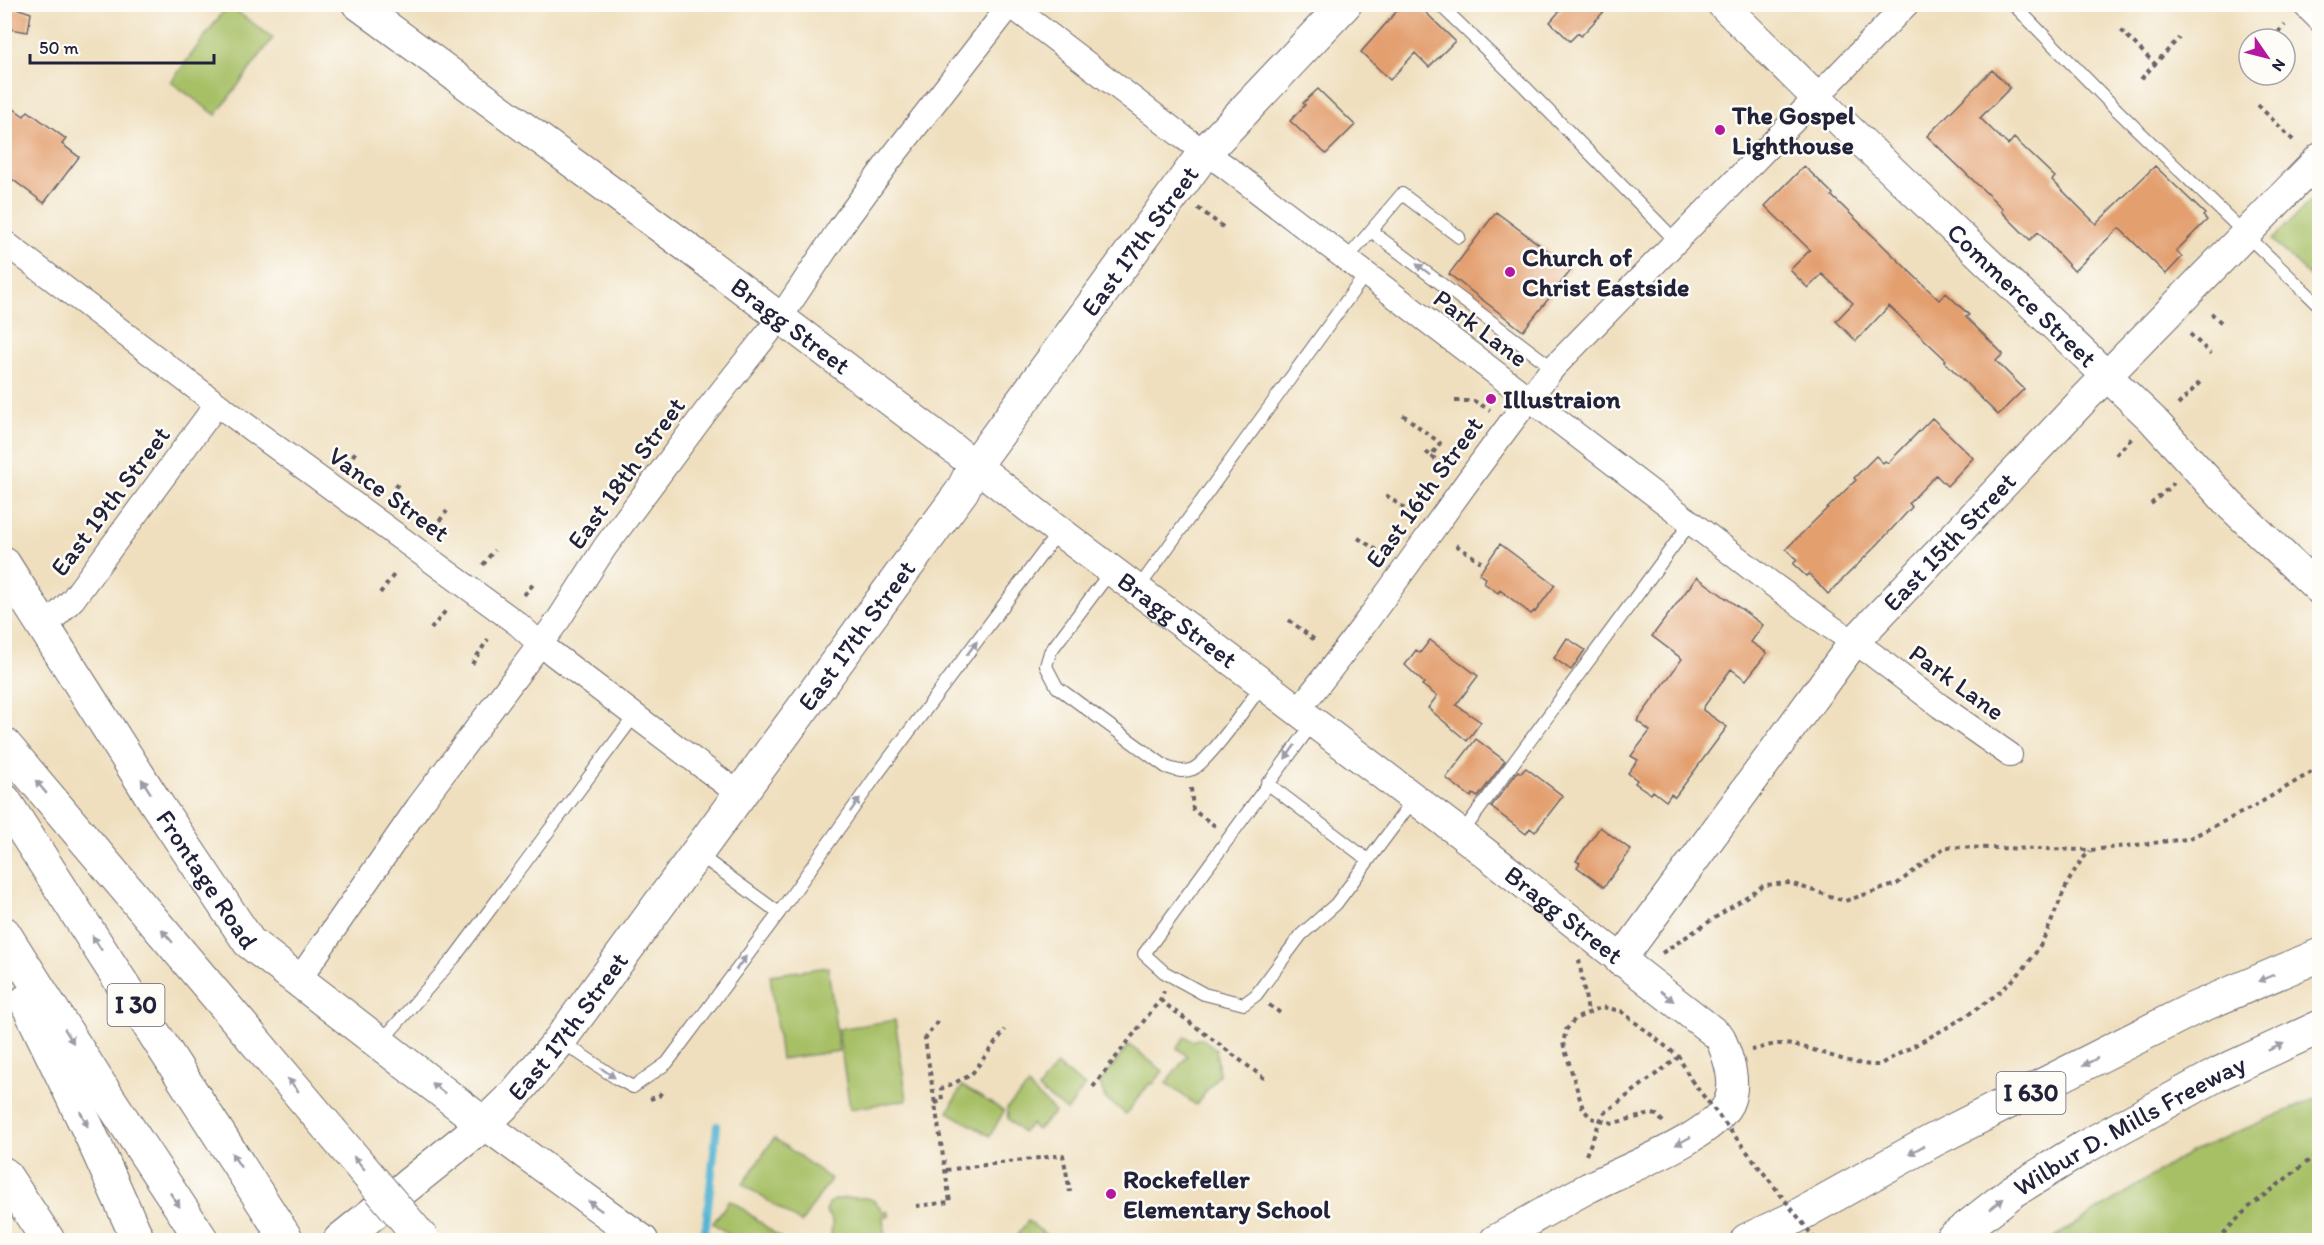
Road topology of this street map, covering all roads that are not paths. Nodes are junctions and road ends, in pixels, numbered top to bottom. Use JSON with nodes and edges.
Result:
{"nodes":[{"id":1,"x":357,"y":4,"type":"edge"},
{"id":2,"x":1345,"y":4,"type":"edge"},
{"id":3,"x":1439,"y":4,"type":"edge"},
{"id":4,"x":1722,"y":4,"type":"edge"},
{"id":5,"x":1907,"y":4,"type":"edge"},
{"id":6,"x":2013,"y":4,"type":"edge"},
{"id":7,"x":2304,"y":4,"type":"edge"},
{"id":8,"x":1010,"y":5,"type":"edge"},
{"id":9,"x":2319,"y":20,"type":"edge"},
{"id":10,"x":1816,"y":98,"type":"junction"},
{"id":11,"x":2308,"y":151,"type":"edge"},
{"id":12,"x":1204,"y":153,"type":"junction"},
{"id":13,"x":1371,"y":231,"type":"junction"},
{"id":14,"x":2246,"y":234,"type":"junction"},
{"id":15,"x":1459,"y":237,"type":"dead end"},
{"id":16,"x":4,"y":242,"type":"edge"},
{"id":17,"x":1676,"y":242,"type":"junction"},
{"id":18,"x":1346,"y":260,"type":"junction"},
{"id":19,"x":1365,"y":275,"type":"junction"},
{"id":20,"x":2319,"y":306,"type":"edge"},
{"id":21,"x":780,"y":318,"type":"junction"},
{"id":22,"x":1553,"y":368,"type":"junction"},
{"id":23,"x":2108,"y":376,"type":"junction"},
{"id":24,"x":1528,"y":399,"type":"junction"},
{"id":25,"x":217,"y":404,"type":"junction"},
{"id":26,"x":974,"y":467,"type":"junction"},
{"id":27,"x":1691,"y":522,"type":"junction"},
{"id":28,"x":1059,"y":531,"type":"junction"},
{"id":29,"x":4,"y":564,"type":"edge"},
{"id":30,"x":1111,"y":571,"type":"junction"},
{"id":31,"x":1137,"y":590,"type":"junction"},
{"id":32,"x":2319,"y":590,"type":"edge"},
{"id":33,"x":44,"y":628,"type":"junction"},
{"id":34,"x":1854,"y":642,"type":"junction"},
{"id":35,"x":540,"y":644,"type":"junction"},
{"id":36,"x":1263,"y":684,"type":"junction"},
{"id":37,"x":635,"y":715,"type":"junction"},
{"id":38,"x":1306,"y":716,"type":"junction"},
{"id":39,"x":4,"y":744,"type":"edge"},
{"id":40,"x":2010,"y":755,"type":"dead end"},
{"id":41,"x":1267,"y":783,"type":"junction"},
{"id":42,"x":739,"y":794,"type":"junction"},
{"id":43,"x":1414,"y":799,"type":"junction"},
{"id":44,"x":4,"y":800,"type":"edge"},
{"id":45,"x":1461,"y":834,"type":"junction"},
{"id":46,"x":698,"y":853,"type":"junction"},
{"id":47,"x":1368,"y":860,"type":"junction"},
{"id":48,"x":779,"y":913,"type":"junction"},
{"id":49,"x":4,"y":933,"type":"edge"},
{"id":50,"x":4,"y":953,"type":"edge"},
{"id":51,"x":2319,"y":955,"type":"edge"},
{"id":52,"x":1620,"y":961,"type":"junction"},
{"id":53,"x":297,"y":981,"type":"junction"},
{"id":54,"x":2319,"y":1027,"type":"edge"},
{"id":55,"x":560,"y":1040,"type":"junction"},
{"id":56,"x":380,"y":1043,"type":"junction"},
{"id":57,"x":484,"y":1124,"type":"junction"},
{"id":58,"x":4,"y":1174,"type":"edge"},
{"id":59,"x":48,"y":1240,"type":"edge"},
{"id":60,"x":138,"y":1240,"type":"edge"},
{"id":61,"x":202,"y":1240,"type":"edge"},
{"id":62,"x":287,"y":1240,"type":"edge"},
{"id":63,"x":340,"y":1240,"type":"edge"},
{"id":64,"x":423,"y":1240,"type":"edge"},
{"id":65,"x":642,"y":1240,"type":"edge"},
{"id":66,"x":1495,"y":1240,"type":"edge"},
{"id":67,"x":1747,"y":1240,"type":"edge"},
{"id":68,"x":1951,"y":1240,"type":"edge"}],
"edges":[{"from":1,"to":21,"type":"street","name":"Bragg Street"},
{"from":2,"to":12,"type":"main road","name":"East 17th Street"},
{"from":3,"to":17,"type":"lane"},
{"from":4,"to":10,"type":"street","name":"Commerce Street"},
{"from":5,"to":10,"type":"street","name":"East 16th Street"},
{"from":6,"to":14,"type":"lane"},
{"from":7,"to":9,"type":"street"},
{"from":8,"to":12,"type":"street","name":"Park Lane"},
{"from":8,"to":21,"type":"street","name":"East 18th Street"},
{"from":10,"to":17,"type":"street","name":"East 16th Street"},
{"from":10,"to":23,"type":"street","name":"Commerce Street"},
{"from":11,"to":14,"type":"street","name":"East 15th Street"},
{"from":12,"to":18,"type":"street","name":"Park Lane"},
{"from":12,"to":26,"type":"main road","name":"East 17th Street"},
{"from":13,"to":15,"type":"lane"},
{"from":13,"to":18,"type":"lane"},
{"from":22,"to":13,"type":"lane","one_way":true},
{"from":14,"to":20,"type":"lane"},
{"from":14,"to":23,"type":"street","name":"East 15th Street"},
{"from":16,"to":25,"type":"street","name":"Vance Street"},
{"from":17,"to":22,"type":"street","name":"East 16th Street"},
{"from":18,"to":19,"type":"street","name":"Park Lane"},
{"from":19,"to":24,"type":"street","name":"Park Lane"},
{"from":19,"to":31,"type":"lane"},
{"from":21,"to":26,"type":"street","name":"Bragg Street"},
{"from":21,"to":35,"type":"street","name":"East 18th Street"},
{"from":22,"to":24,"type":"street","name":"East 16th Street"},
{"from":23,"to":32,"type":"street","name":"Commerce Street"},
{"from":23,"to":34,"type":"street","name":"East 15th Street"},
{"from":24,"to":27,"type":"street","name":"Park Lane"},
{"from":24,"to":38,"type":"street","name":"East 16th Street"},
{"from":25,"to":33,"type":"street","name":"East 19th Street"},
{"from":25,"to":35,"type":"street","name":"Vance Street"},
{"from":26,"to":28,"type":"street","name":"Bragg Street"},
{"from":26,"to":42,"type":"main road","name":"East 17th Street"},
{"from":27,"to":34,"type":"street","name":"Park Lane"},
{"from":27,"to":45,"type":"lane"},
{"from":28,"to":30,"type":"street","name":"Bragg Street"},
{"from":48,"to":28,"type":"lane","one_way":true},
{"from":29,"to":33,"type":"main road","name":"Frontage Road"},
{"from":30,"to":31,"type":"street","name":"Bragg Street"},
{"from":30,"to":36,"type":"lane"},
{"from":31,"to":36,"type":"street","name":"Bragg Street"},
{"from":53,"to":33,"type":"main road","name":"Frontage Road","one_way":true},
{"from":34,"to":40,"type":"street","name":"Park Lane"},
{"from":34,"to":52,"type":"street","name":"East 15th Street"},
{"from":35,"to":37,"type":"street","name":"Vance Street"},
{"from":35,"to":53,"type":"street","name":"East 18th Street"},
{"from":36,"to":38,"type":"street","name":"Bragg Street"},
{"from":37,"to":42,"type":"street","name":"Vance Street"},
{"from":37,"to":56,"type":"lane"},
{"from":38,"to":41,"type":"lane","one_way":true},
{"from":38,"to":43,"type":"street","name":"Bragg Street"},
{"from":64,"to":39,"type":"main road","one_way":true,"bridge":true},
{"from":41,"to":47,"type":"lane"},
{"from":41,"to":47,"type":"lane"},
{"from":42,"to":46,"type":"main road","name":"East 17th Street"},
{"from":43,"to":45,"type":"street","name":"Bragg Street"},
{"from":43,"to":47,"type":"lane"},
{"from":62,"to":44,"type":"main road","number":"I 30","one_way":true},
{"from":45,"to":52,"type":"street","name":"Bragg Street"},
{"from":46,"to":48,"type":"lane"},
{"from":46,"to":55,"type":"main road","name":"East 17th Street"},
{"from":55,"to":48,"type":"lane","one_way":true},
{"from":49,"to":61,"type":"main road","one_way":true},
{"from":50,"to":60,"type":"main road","one_way":true},
{"from":51,"to":67,"type":"main road","number":"I 630","one_way":true},
{"from":52,"to":66,"type":"street","name":"Bragg Street","one_way":true},
{"from":53,"to":56,"type":"main road","name":"Frontage Road"},
{"from":68,"to":54,"type":"main road","name":"Wilbur D. Mills Freeway","one_way":true},
{"from":55,"to":57,"type":"main road","name":"East 17th Street"},
{"from":57,"to":56,"type":"main road","name":"Frontage Road","one_way":true},
{"from":57,"to":63,"type":"main road","name":"East 17th Street"},
{"from":65,"to":57,"type":"street","one_way":true},
{"from":58,"to":59,"type":"main road"}]}
